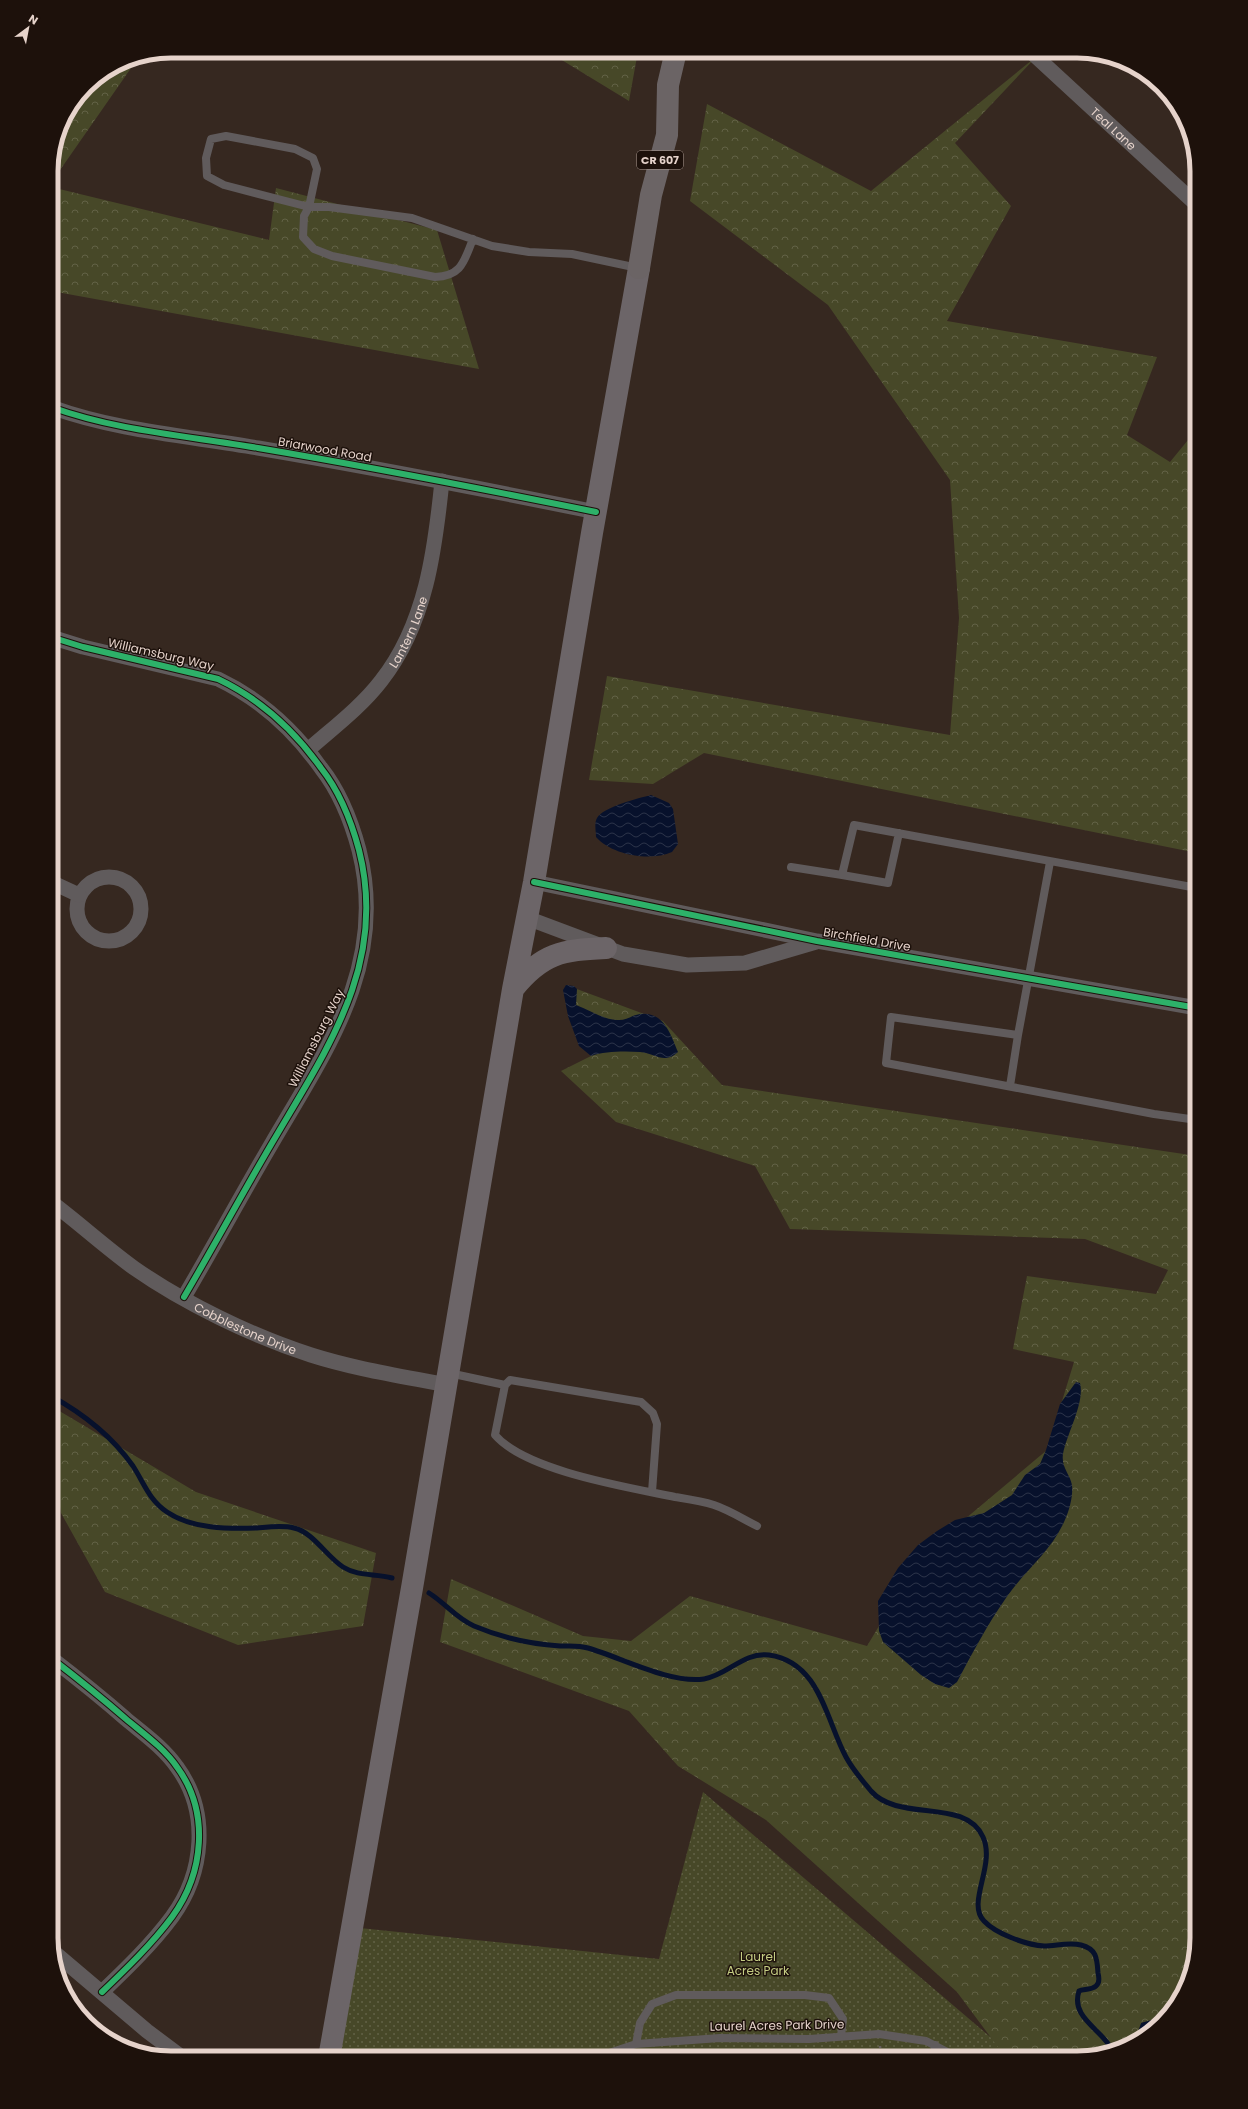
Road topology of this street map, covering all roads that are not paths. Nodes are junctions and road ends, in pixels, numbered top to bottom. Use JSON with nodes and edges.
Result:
{"nodes":[{"id":1,"x":674,"y":58,"type":"edge"},
{"id":2,"x":1038,"y":58,"type":"edge"},
{"id":3,"x":1190,"y":199,"type":"edge"},
{"id":4,"x":309,"y":207,"type":"junction"},
{"id":5,"x":473,"y":239,"type":"junction"},
{"id":6,"x":639,"y":268,"type":"junction"},
{"id":7,"x":58,"y":408,"type":"edge"},
{"id":8,"x":442,"y":481,"type":"junction"},
{"id":9,"x":596,"y":512,"type":"junction"},
{"id":10,"x":58,"y":639,"type":"edge"},
{"id":11,"x":308,"y":750,"type":"junction"},
{"id":12,"x":899,"y":833,"type":"junction"},
{"id":13,"x":1050,"y":862,"type":"junction"},
{"id":14,"x":791,"y":867,"type":"dead end"},
{"id":15,"x":842,"y":875,"type":"junction"},
{"id":16,"x":534,"y":882,"type":"junction"},
{"id":17,"x":58,"y":885,"type":"edge"},
{"id":18,"x":1190,"y":887,"type":"edge"},
{"id":19,"x":79,"y":895,"type":"junction"},
{"id":20,"x":527,"y":918,"type":"junction"},
{"id":21,"x":817,"y":941,"type":"junction"},
{"id":22,"x":606,"y":948,"type":"junction"},
{"id":23,"x":1030,"y":979,"type":"junction"},
{"id":24,"x":513,"y":989,"type":"junction"},
{"id":25,"x":1190,"y":1007,"type":"edge"},
{"id":26,"x":1018,"y":1035,"type":"junction"},
{"id":27,"x":1010,"y":1086,"type":"junction"},
{"id":28,"x":1190,"y":1119,"type":"edge"},
{"id":29,"x":58,"y":1208,"type":"edge"},
{"id":30,"x":184,"y":1297,"type":"junction"},
{"id":31,"x":448,"y":1379,"type":"junction"},
{"id":32,"x":505,"y":1385,"type":"junction"},
{"id":33,"x":652,"y":1492,"type":"junction"},
{"id":34,"x":758,"y":1526,"type":"dead end"},
{"id":35,"x":58,"y":1664,"type":"edge"},
{"id":36,"x":60,"y":1957,"type":"edge"},
{"id":37,"x":102,"y":1992,"type":"junction"},
{"id":38,"x":841,"y":2036,"type":"junction"},
{"id":39,"x":636,"y":2044,"type":"junction"},
{"id":40,"x":935,"y":2045,"type":"junction"},
{"id":41,"x":174,"y":2051,"type":"edge"},
{"id":42,"x":330,"y":2051,"type":"edge"},
{"id":43,"x":615,"y":2051,"type":"edge"},
{"id":44,"x":935,"y":2051,"type":"edge"},
{"id":45,"x":946,"y":2051,"type":"edge"}],
"edges":[{"from":1,"to":6,"type":"main road","number":"CR 607"},
{"from":2,"to":3,"type":"street","name":"Teal Lane"},
{"from":4,"to":4,"type":"lane"},
{"from":4,"to":5,"type":"lane"},
{"from":4,"to":5,"type":"lane"},
{"from":5,"to":6,"type":"lane"},
{"from":6,"to":9,"type":"main road"},
{"from":7,"to":8,"type":"street","name":"Briarwood Road"},
{"from":8,"to":9,"type":"street","name":"Briarwood Road"},
{"from":8,"to":11,"type":"street","name":"Lantern Lane"},
{"from":9,"to":16,"type":"main road"},
{"from":10,"to":11,"type":"street","name":"Williamsburg Way"},
{"from":11,"to":30,"type":"street","name":"Williamsburg Way"},
{"from":12,"to":13,"type":"lane"},
{"from":12,"to":15,"type":"lane"},
{"from":12,"to":15,"type":"lane"},
{"from":13,"to":18,"type":"lane"},
{"from":13,"to":23,"type":"lane"},
{"from":14,"to":15,"type":"lane"},
{"from":16,"to":20,"type":"main road"},
{"from":16,"to":21,"type":"street","name":"Birchfield Drive"},
{"from":17,"to":19,"type":"street"},
{"from":19,"to":19,"type":"street"},
{"from":20,"to":22,"type":"street","name":"Birchfield Drive"},
{"from":20,"to":24,"type":"main road"},
{"from":21,"to":22,"type":"street","name":"Birchfield Drive"},
{"from":21,"to":23,"type":"street","name":"Birchfield Drive"},
{"from":22,"to":24,"type":"main road"},
{"from":23,"to":25,"type":"street","name":"Birchfield Drive"},
{"from":23,"to":26,"type":"lane"},
{"from":24,"to":31,"type":"main road"},
{"from":26,"to":27,"type":"lane"},
{"from":26,"to":27,"type":"lane"},
{"from":27,"to":28,"type":"lane"},
{"from":29,"to":30,"type":"street","name":"Cobblestone Drive"},
{"from":30,"to":31,"type":"street","name":"Cobblestone Drive"},
{"from":31,"to":32,"type":"lane"},
{"from":31,"to":42,"type":"main road"},
{"from":32,"to":33,"type":"lane"},
{"from":32,"to":33,"type":"lane"},
{"from":33,"to":34,"type":"lane"},
{"from":35,"to":37,"type":"street"},
{"from":36,"to":37,"type":"street"},
{"from":37,"to":41,"type":"street"},
{"from":38,"to":39,"type":"lane","name":"Laurel Acres Park Drive"},
{"from":38,"to":39,"type":"lane"},
{"from":38,"to":40,"type":"lane","name":"Laurel Acres Park Drive"},
{"from":39,"to":43,"type":"lane","name":"Laurel Acres Park Drive"},
{"from":40,"to":44,"type":"lane"},
{"from":40,"to":45,"type":"lane","name":"Laurel Acres Park Drive"}]}
